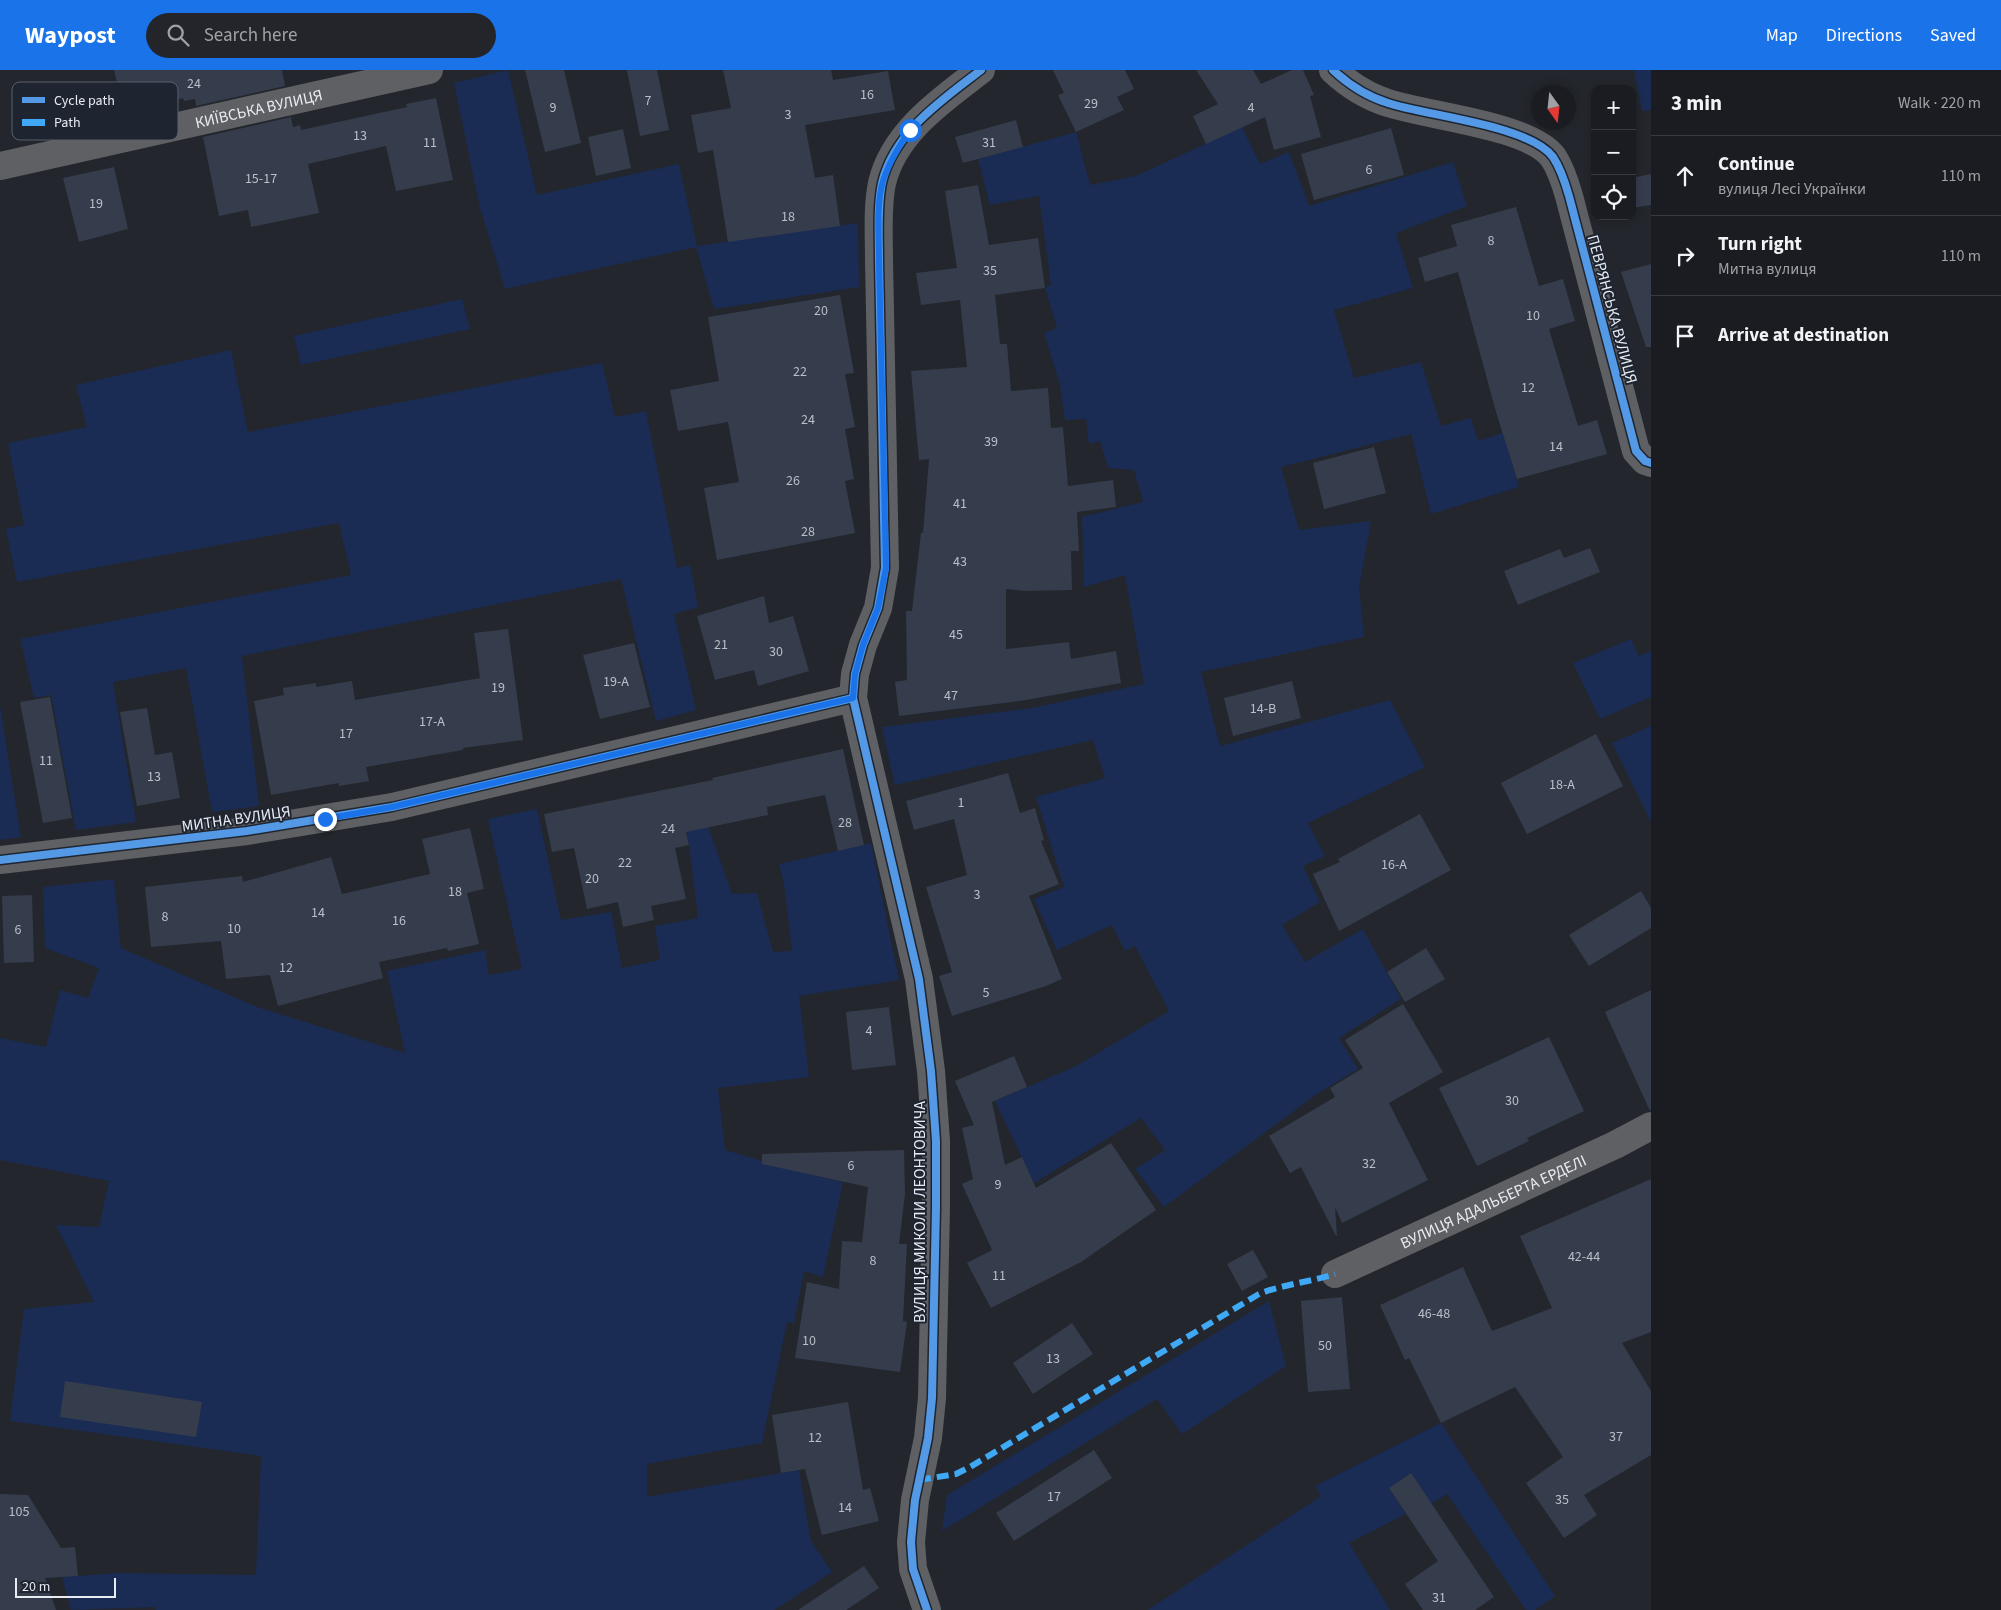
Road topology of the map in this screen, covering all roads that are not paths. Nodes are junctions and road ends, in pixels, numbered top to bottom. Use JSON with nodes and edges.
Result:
{"nodes":[{"id":1,"x":429,"y":70,"type":"edge"},
{"id":2,"x":981,"y":70,"type":"edge"},
{"id":3,"x":1333,"y":70,"type":"edge"},
{"id":4,"x":178,"y":126,"type":"edge"},
{"id":5,"x":116,"y":140,"type":"edge"},
{"id":6,"x":0,"y":166,"type":"edge"},
{"id":7,"x":1651,"y":463,"type":"edge"},
{"id":8,"x":853,"y":698,"type":"junction"},
{"id":9,"x":0,"y":860,"type":"edge"},
{"id":10,"x":1651,"y":1126,"type":"edge"},
{"id":11,"x":1335,"y":1274,"type":"dead end"},
{"id":12,"x":927,"y":1610,"type":"edge"}],
"edges":[{"from":1,"to":4,"type":"street","name":"КИЇВСЬКА ВУЛИЦЯ"},
{"from":2,"to":8,"type":"street","name":"ВУЛИЦЯ МИКОЛИ ЛЕОНТОВИЧА"},
{"from":3,"to":7,"type":"street","name":"ПЕВРЯНСЬКА ВУЛИЦЯ"},
{"from":5,"to":6,"type":"street","name":"КИЇВСЬКА ВУЛИЦЯ"},
{"from":8,"to":9,"type":"street","name":"МИТНА ВУЛИЦЯ"},
{"from":8,"to":12,"type":"street","name":"ВУЛИЦЯ МИКОЛИ ЛЕОНТОВИЧА"},
{"from":10,"to":11,"type":"street","name":"ВУЛИЦЯ АДАЛЬБЕРТА ЕРДЕЛІ"}]}
